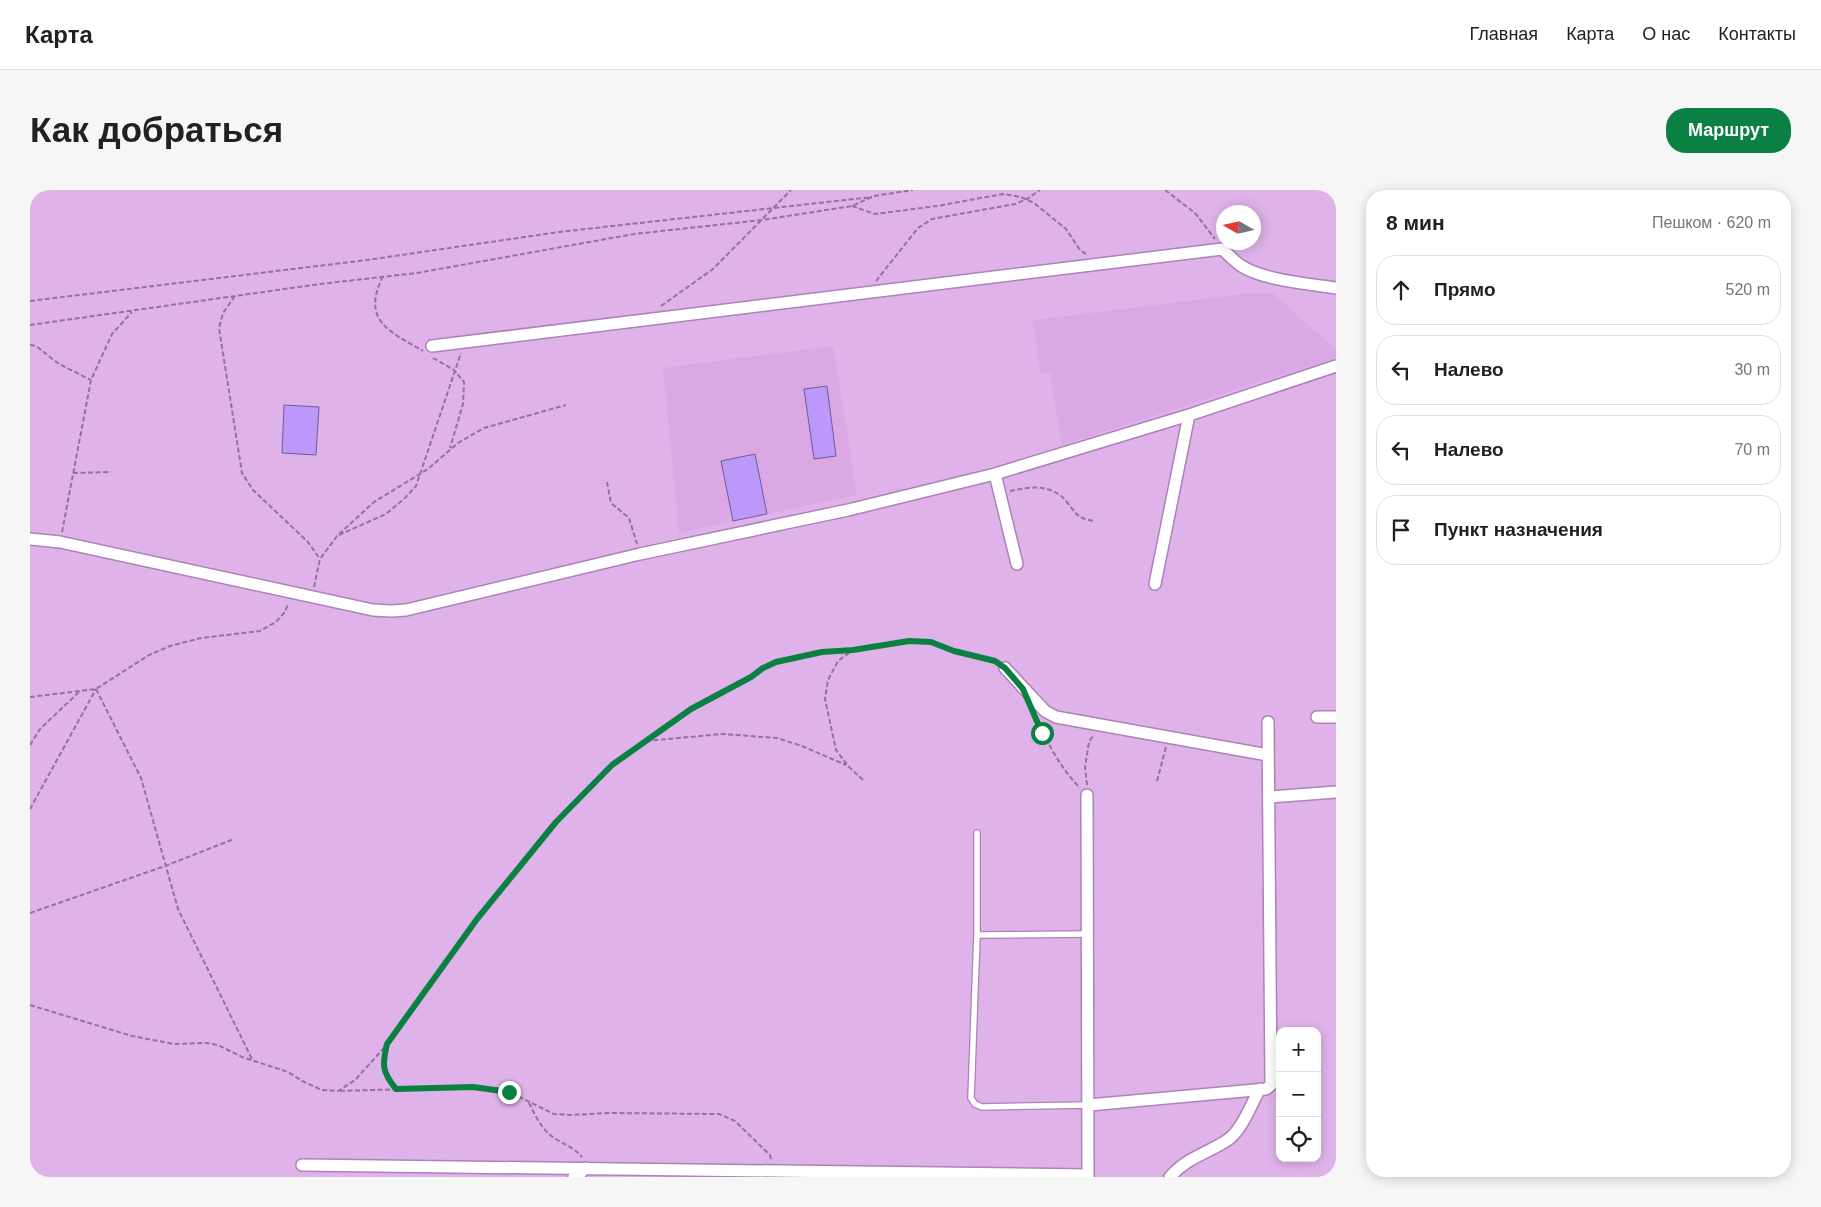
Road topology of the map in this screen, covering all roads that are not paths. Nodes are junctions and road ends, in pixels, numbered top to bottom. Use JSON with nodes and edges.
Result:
{"nodes":[{"id":1,"x":1336,"y":288,"type":"edge"},
{"id":2,"x":432,"y":346,"type":"dead end"},
{"id":3,"x":1336,"y":366,"type":"edge"},
{"id":4,"x":1189,"y":415,"type":"junction"},
{"id":5,"x":995,"y":474,"type":"junction"},
{"id":6,"x":30,"y":539,"type":"edge"},
{"id":7,"x":1017,"y":564,"type":"dead end"},
{"id":8,"x":1155,"y":584,"type":"dead end"},
{"id":9,"x":1005,"y":668,"type":"road end"},
{"id":10,"x":1317,"y":717,"type":"dead end"},
{"id":11,"x":1336,"y":717,"type":"edge"},
{"id":12,"x":1268,"y":722,"type":"dead end"},
{"id":13,"x":1268,"y":755,"type":"junction"},
{"id":14,"x":1336,"y":792,"type":"edge"},
{"id":15,"x":1087,"y":795,"type":"road end"},
{"id":16,"x":1269,"y":797,"type":"junction"},
{"id":17,"x":977,"y":833,"type":"dead end"},
{"id":18,"x":1088,"y":934,"type":"junction"},
{"id":19,"x":977,"y":935,"type":"junction"},
{"id":20,"x":1260,"y":1089,"type":"junction"},
{"id":21,"x":1088,"y":1105,"type":"junction"},
{"id":22,"x":302,"y":1165,"type":"dead end"},
{"id":23,"x":478,"y":1167,"type":"junction"},
{"id":24,"x":588,"y":1168,"type":"junction"},
{"id":25,"x":712,"y":1174,"type":"edge"},
{"id":26,"x":1088,"y":1176,"type":"edge"},
{"id":27,"x":471,"y":1177,"type":"edge"},
{"id":28,"x":574,"y":1177,"type":"edge"},
{"id":29,"x":1170,"y":1177,"type":"edge"}],
"edges":[{"from":1,"to":2,"type":"street"},
{"from":3,"to":4,"type":"street"},
{"from":4,"to":5,"type":"street"},
{"from":4,"to":8,"type":"street"},
{"from":5,"to":6,"type":"street"},
{"from":5,"to":7,"type":"street"},
{"from":9,"to":13,"type":"street"},
{"from":10,"to":11,"type":"street"},
{"from":12,"to":13,"type":"street"},
{"from":13,"to":16,"type":"street"},
{"from":14,"to":16,"type":"street"},
{"from":15,"to":18,"type":"street"},
{"from":16,"to":20,"type":"street"},
{"from":17,"to":19,"type":"lane"},
{"from":18,"to":19,"type":"lane"},
{"from":18,"to":21,"type":"street"},
{"from":19,"to":21,"type":"lane"},
{"from":20,"to":21,"type":"street"},
{"from":20,"to":29,"type":"street"},
{"from":21,"to":26,"type":"street"},
{"from":22,"to":23,"type":"street"},
{"from":23,"to":24,"type":"street"},
{"from":23,"to":27,"type":"street"},
{"from":24,"to":25,"type":"street"},
{"from":24,"to":28,"type":"street"},
{"from":25,"to":26,"type":"street"}]}
